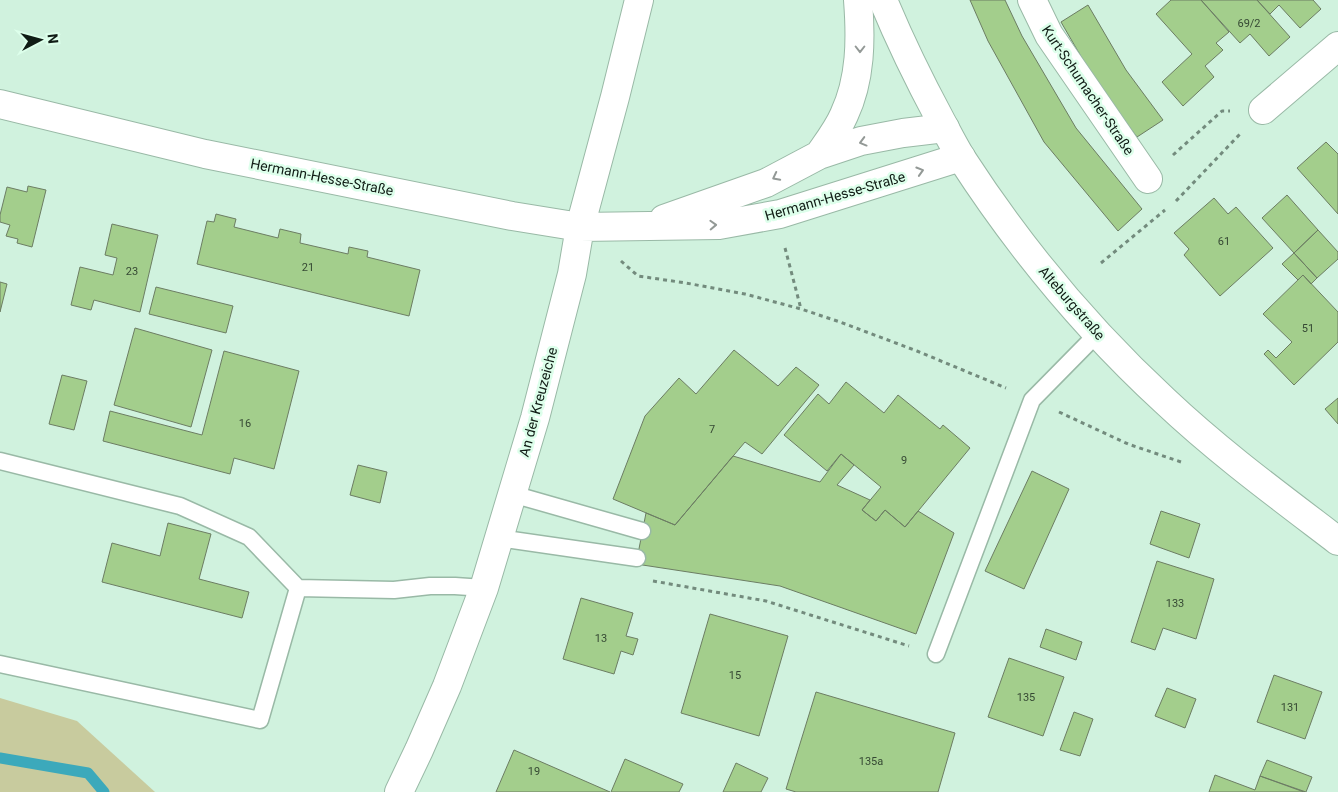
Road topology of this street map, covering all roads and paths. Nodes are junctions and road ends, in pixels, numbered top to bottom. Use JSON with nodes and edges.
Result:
{"nodes":[{"id":1,"x":639,"y":0,"type":"edge"},
{"id":2,"x":858,"y":0,"type":"edge"},
{"id":3,"x":883,"y":0,"type":"edge"},
{"id":4,"x":1032,"y":0,"type":"edge"},
{"id":5,"x":1338,"y":46,"type":"edge"},
{"id":6,"x":0,"y":104,"type":"edge"},
{"id":7,"x":1263,"y":110,"type":"junction"},
{"id":8,"x":945,"y":128,"type":"junction"},
{"id":9,"x":820,"y":155,"type":"junction"},
{"id":10,"x":961,"y":157,"type":"junction"},
{"id":11,"x":1148,"y":178,"type":"joint"},
{"id":12,"x":1172,"y":204,"type":"dead end"},
{"id":13,"x":1165,"y":210,"type":"dead end"},
{"id":14,"x":646,"y":226,"type":"junction"},
{"id":15,"x":580,"y":227,"type":"junction"},
{"id":16,"x":1101,"y":264,"type":"dead end"},
{"id":17,"x":1098,"y":334,"type":"junction"},
{"id":18,"x":1032,"y":400,"type":"junction"},
{"id":19,"x":0,"y":461,"type":"edge"},
{"id":20,"x":1190,"y":465,"type":"dead end"},
{"id":21,"x":512,"y":494,"type":"junction"},
{"id":22,"x":642,"y":531,"type":"dead end"},
{"id":23,"x":499,"y":538,"type":"junction"},
{"id":24,"x":1338,"y":541,"type":"edge"},
{"id":25,"x":637,"y":558,"type":"dead end"},
{"id":26,"x":651,"y":581,"type":"dead end"},
{"id":27,"x":298,"y":588,"type":"junction"},
{"id":28,"x":484,"y":588,"type":"junction"},
{"id":29,"x":936,"y":654,"type":"joint"},
{"id":30,"x":0,"y":664,"type":"edge"},
{"id":31,"x":399,"y":792,"type":"edge"}],
"edges":[{"from":1,"to":15,"type":"street","name":"An der Kreuzeiche"},
{"from":2,"to":9,"type":"street","one_way":true},
{"from":3,"to":8,"type":"street","name":"Alteburgstraße"},
{"from":4,"to":11,"type":"street","name":"Kurt-Schumacher-Straße"},
{"from":5,"to":7,"type":"street"},
{"from":6,"to":15,"type":"street","name":"Hermann-Hesse-Straße"},
{"from":7,"to":11,"type":"path"},
{"from":7,"to":12,"type":"path"},
{"from":8,"to":9,"type":"street","name":"Hermann-Hesse-Straße","one_way":true},
{"from":8,"to":10,"type":"street","name":"Alteburgstraße"},
{"from":9,"to":14,"type":"street","name":"Hermann-Hesse-Straße","one_way":true},
{"from":14,"to":10,"type":"street","name":"Hermann-Hesse-Straße","one_way":true},
{"from":10,"to":17,"type":"street","name":"Alteburgstraße"},
{"from":13,"to":16,"type":"path"},
{"from":14,"to":15,"type":"street","name":"Hermann-Hesse-Straße"},
{"from":15,"to":18,"type":"path"},
{"from":15,"to":21,"type":"street","name":"An der Kreuzeiche"},
{"from":17,"to":18,"type":"lane"},
{"from":17,"to":24,"type":"street","name":"Alteburgstraße"},
{"from":18,"to":20,"type":"path"},
{"from":18,"to":29,"type":"lane"},
{"from":19,"to":27,"type":"lane"},
{"from":21,"to":22,"type":"lane"},
{"from":21,"to":23,"type":"street","name":"An der Kreuzeiche"},
{"from":23,"to":25,"type":"lane"},
{"from":23,"to":28,"type":"street","name":"An der Kreuzeiche"},
{"from":26,"to":29,"type":"path"},
{"from":27,"to":28,"type":"lane"},
{"from":27,"to":30,"type":"lane"},
{"from":28,"to":31,"type":"street","name":"An der Kreuzeiche"}]}
